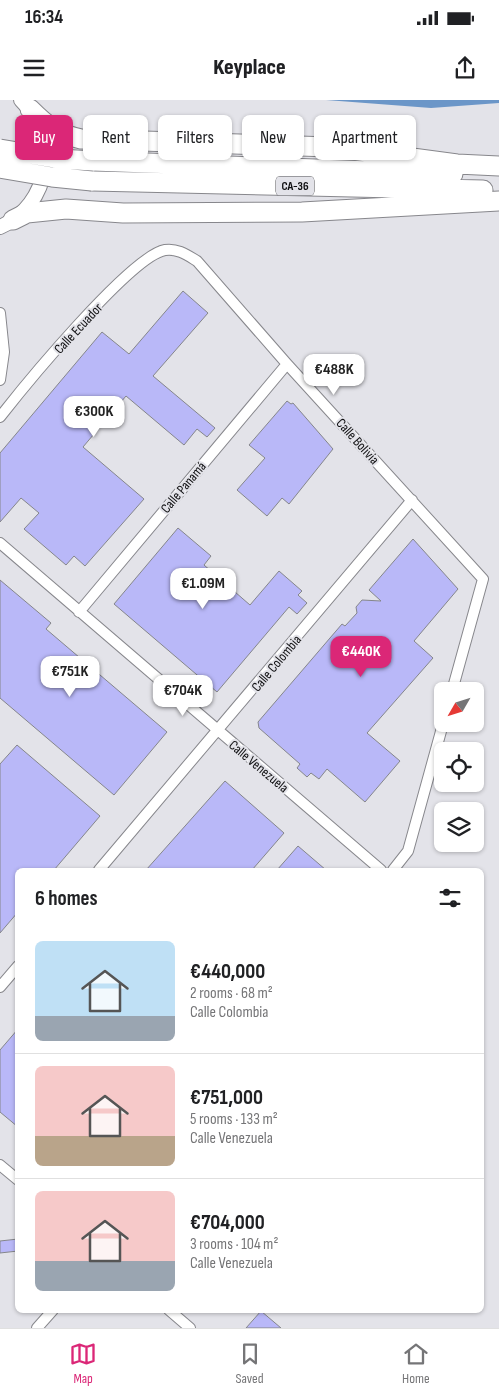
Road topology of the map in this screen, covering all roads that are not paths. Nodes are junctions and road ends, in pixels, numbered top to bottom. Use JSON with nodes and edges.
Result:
{"nodes":[{"id":1,"x":25,"y":105,"type":"edge"},
{"id":2,"x":0,"y":149,"type":"edge"},
{"id":3,"x":499,"y":166,"type":"edge"},
{"id":4,"x":0,"y":168,"type":"edge"},
{"id":5,"x":499,"y":174,"type":"edge"},
{"id":6,"x":499,"y":190,"type":"edge"},
{"id":7,"x":499,"y":201,"type":"edge"},
{"id":8,"x":4,"y":227,"type":"edge"},
{"id":9,"x":166,"y":250,"type":"joint"},
{"id":10,"x":0,"y":313,"type":"edge"},
{"id":11,"x":287,"y":364,"type":"junction"},
{"id":12,"x":0,"y":380,"type":"edge"},
{"id":13,"x":0,"y":417,"type":"edge"},
{"id":14,"x":412,"y":500,"type":"junction"},
{"id":15,"x":1,"y":544,"type":"edge"},
{"id":16,"x":79,"y":612,"type":"junction"},
{"id":17,"x":454,"y":682,"type":"edge"},
{"id":18,"x":218,"y":731,"type":"junction"},
{"id":19,"x":442,"y":732,"type":"edge"},
{"id":20,"x":101,"y":868,"type":"edge"},
{"id":21,"x":379,"y":868,"type":"edge"},
{"id":22,"x":395,"y":868,"type":"edge"},
{"id":23,"x":15,"y":970,"type":"edge"},
{"id":24,"x":0,"y":987,"type":"edge"},
{"id":25,"x":0,"y":1165,"type":"edge"},
{"id":26,"x":15,"y":1178,"type":"edge"},
{"id":27,"x":50,"y":1313,"type":"edge"},
{"id":28,"x":172,"y":1313,"type":"edge"},
{"id":29,"x":37,"y":1328,"type":"edge"},
{"id":30,"x":190,"y":1328,"type":"edge"}],
"edges":[{"from":1,"to":3,"type":"highway"},
{"from":1,"to":8,"type":"main road"},
{"from":2,"to":5,"type":"highway","number":"CA-36","bridge":true},
{"from":4,"to":6,"type":"highway","number":"CA-36","bridge":true},
{"from":7,"to":8,"type":"highway"},
{"from":9,"to":11,"type":"street","name":"Calle Bolivia"},
{"from":9,"to":13,"type":"street","name":"Calle Ecuador"},
{"from":10,"to":12,"type":"street"},
{"from":11,"to":14,"type":"street","name":"Calle Bolivia"},
{"from":11,"to":16,"type":"street","name":"Calle Panamá"},
{"from":14,"to":17,"type":"street","name":"Calle Bolivia"},
{"from":14,"to":18,"type":"street","name":"Calle Colombia"},
{"from":15,"to":16,"type":"street","name":"Calle Venezuela"},
{"from":16,"to":18,"type":"street","name":"Calle Venezuela"},
{"from":18,"to":20,"type":"street","name":"Calle Colombia"},
{"from":18,"to":21,"type":"street","name":"Calle Venezuela"},
{"from":19,"to":22,"type":"street"},
{"from":23,"to":24,"type":"street"},
{"from":25,"to":26,"type":"street"},
{"from":27,"to":29,"type":"street"},
{"from":28,"to":30,"type":"street"}]}
